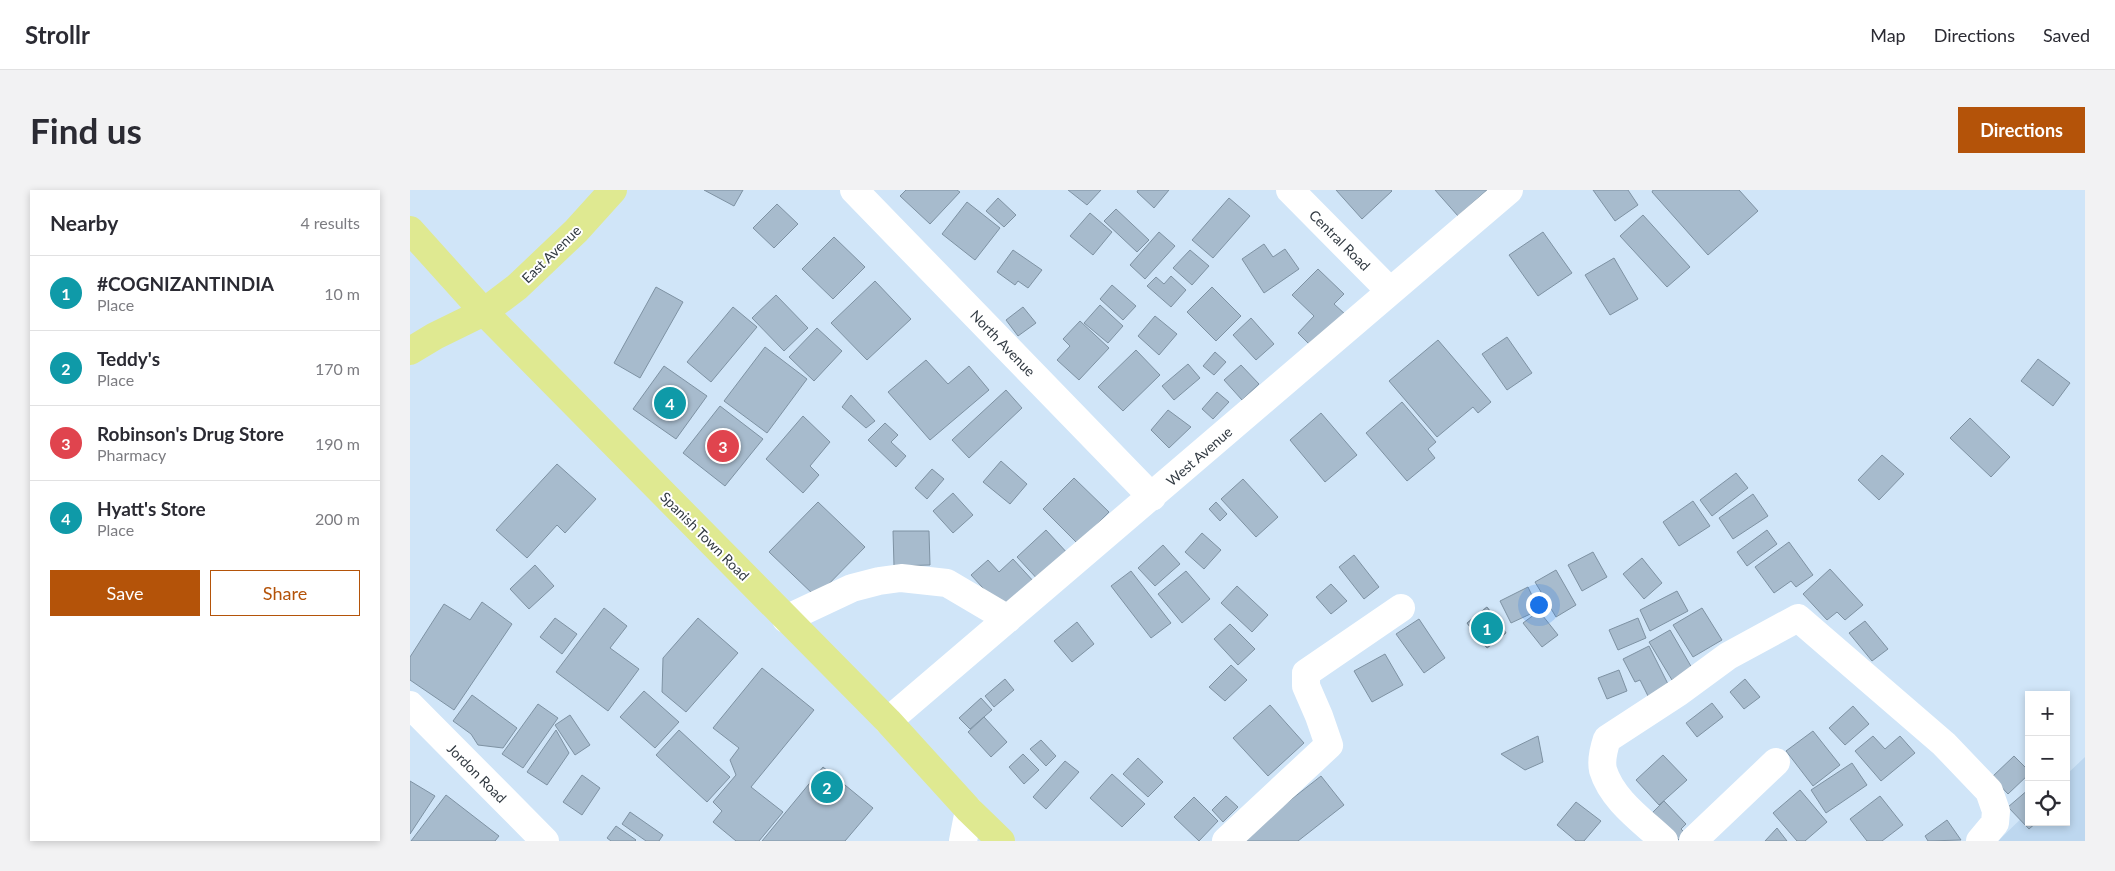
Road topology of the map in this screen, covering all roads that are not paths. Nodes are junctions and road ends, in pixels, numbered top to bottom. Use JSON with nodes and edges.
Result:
{"nodes":[{"id":1,"x":613,"y":190,"type":"edge"},
{"id":2,"x":854,"y":190,"type":"edge"},
{"id":3,"x":1290,"y":190,"type":"edge"},
{"id":4,"x":1509,"y":190,"type":"edge"},
{"id":5,"x":410,"y":230,"type":"edge"},
{"id":6,"x":1390,"y":291,"type":"junction"},
{"id":7,"x":484,"y":312,"type":"junction"},
{"id":8,"x":410,"y":352,"type":"edge"},
{"id":9,"x":1152,"y":497,"type":"junction"},
{"id":10,"x":1401,"y":608,"type":"dead end"},
{"id":11,"x":786,"y":619,"type":"junction"},
{"id":12,"x":1008,"y":619,"type":"junction"},
{"id":13,"x":410,"y":705,"type":"edge"},
{"id":14,"x":888,"y":721,"type":"junction"},
{"id":15,"x":1776,"y":762,"type":"dead end"},
{"id":16,"x":969,"y":810,"type":"junction"},
{"id":17,"x":545,"y":841,"type":"edge"},
{"id":18,"x":964,"y":841,"type":"edge"},
{"id":19,"x":986,"y":841,"type":"edge"},
{"id":20,"x":1001,"y":841,"type":"edge"},
{"id":21,"x":1226,"y":841,"type":"edge"},
{"id":22,"x":1664,"y":841,"type":"edge"},
{"id":23,"x":1693,"y":841,"type":"edge"},
{"id":24,"x":1980,"y":841,"type":"edge"}],
"edges":[{"from":1,"to":7,"type":"main road","name":"East Avenue"},
{"from":2,"to":9,"type":"street","name":"North Avenue"},
{"from":3,"to":6,"type":"street","name":"Central Road"},
{"from":4,"to":6,"type":"street","name":"West Avenue"},
{"from":5,"to":7,"type":"main road","name":"Spanish Town Road"},
{"from":6,"to":9,"type":"street","name":"West Avenue"},
{"from":7,"to":8,"type":"main road","name":"East Avenue"},
{"from":7,"to":11,"type":"main road","name":"Spanish Town Road"},
{"from":9,"to":12,"type":"street","name":"West Avenue"},
{"from":10,"to":21,"type":"street"},
{"from":11,"to":12,"type":"street"},
{"from":11,"to":14,"type":"main road","name":"Spanish Town Road"},
{"from":12,"to":14,"type":"street","name":"West Avenue"},
{"from":13,"to":17,"type":"street","name":"Jordon Road"},
{"from":14,"to":16,"type":"main road","name":"Spanish Town Road"},
{"from":15,"to":23,"type":"street"},
{"from":16,"to":18,"type":"street"},
{"from":16,"to":19,"type":"main road"},
{"from":16,"to":20,"type":"main road","name":"Spanish Town Road"},
{"from":22,"to":24,"type":"street"}]}
